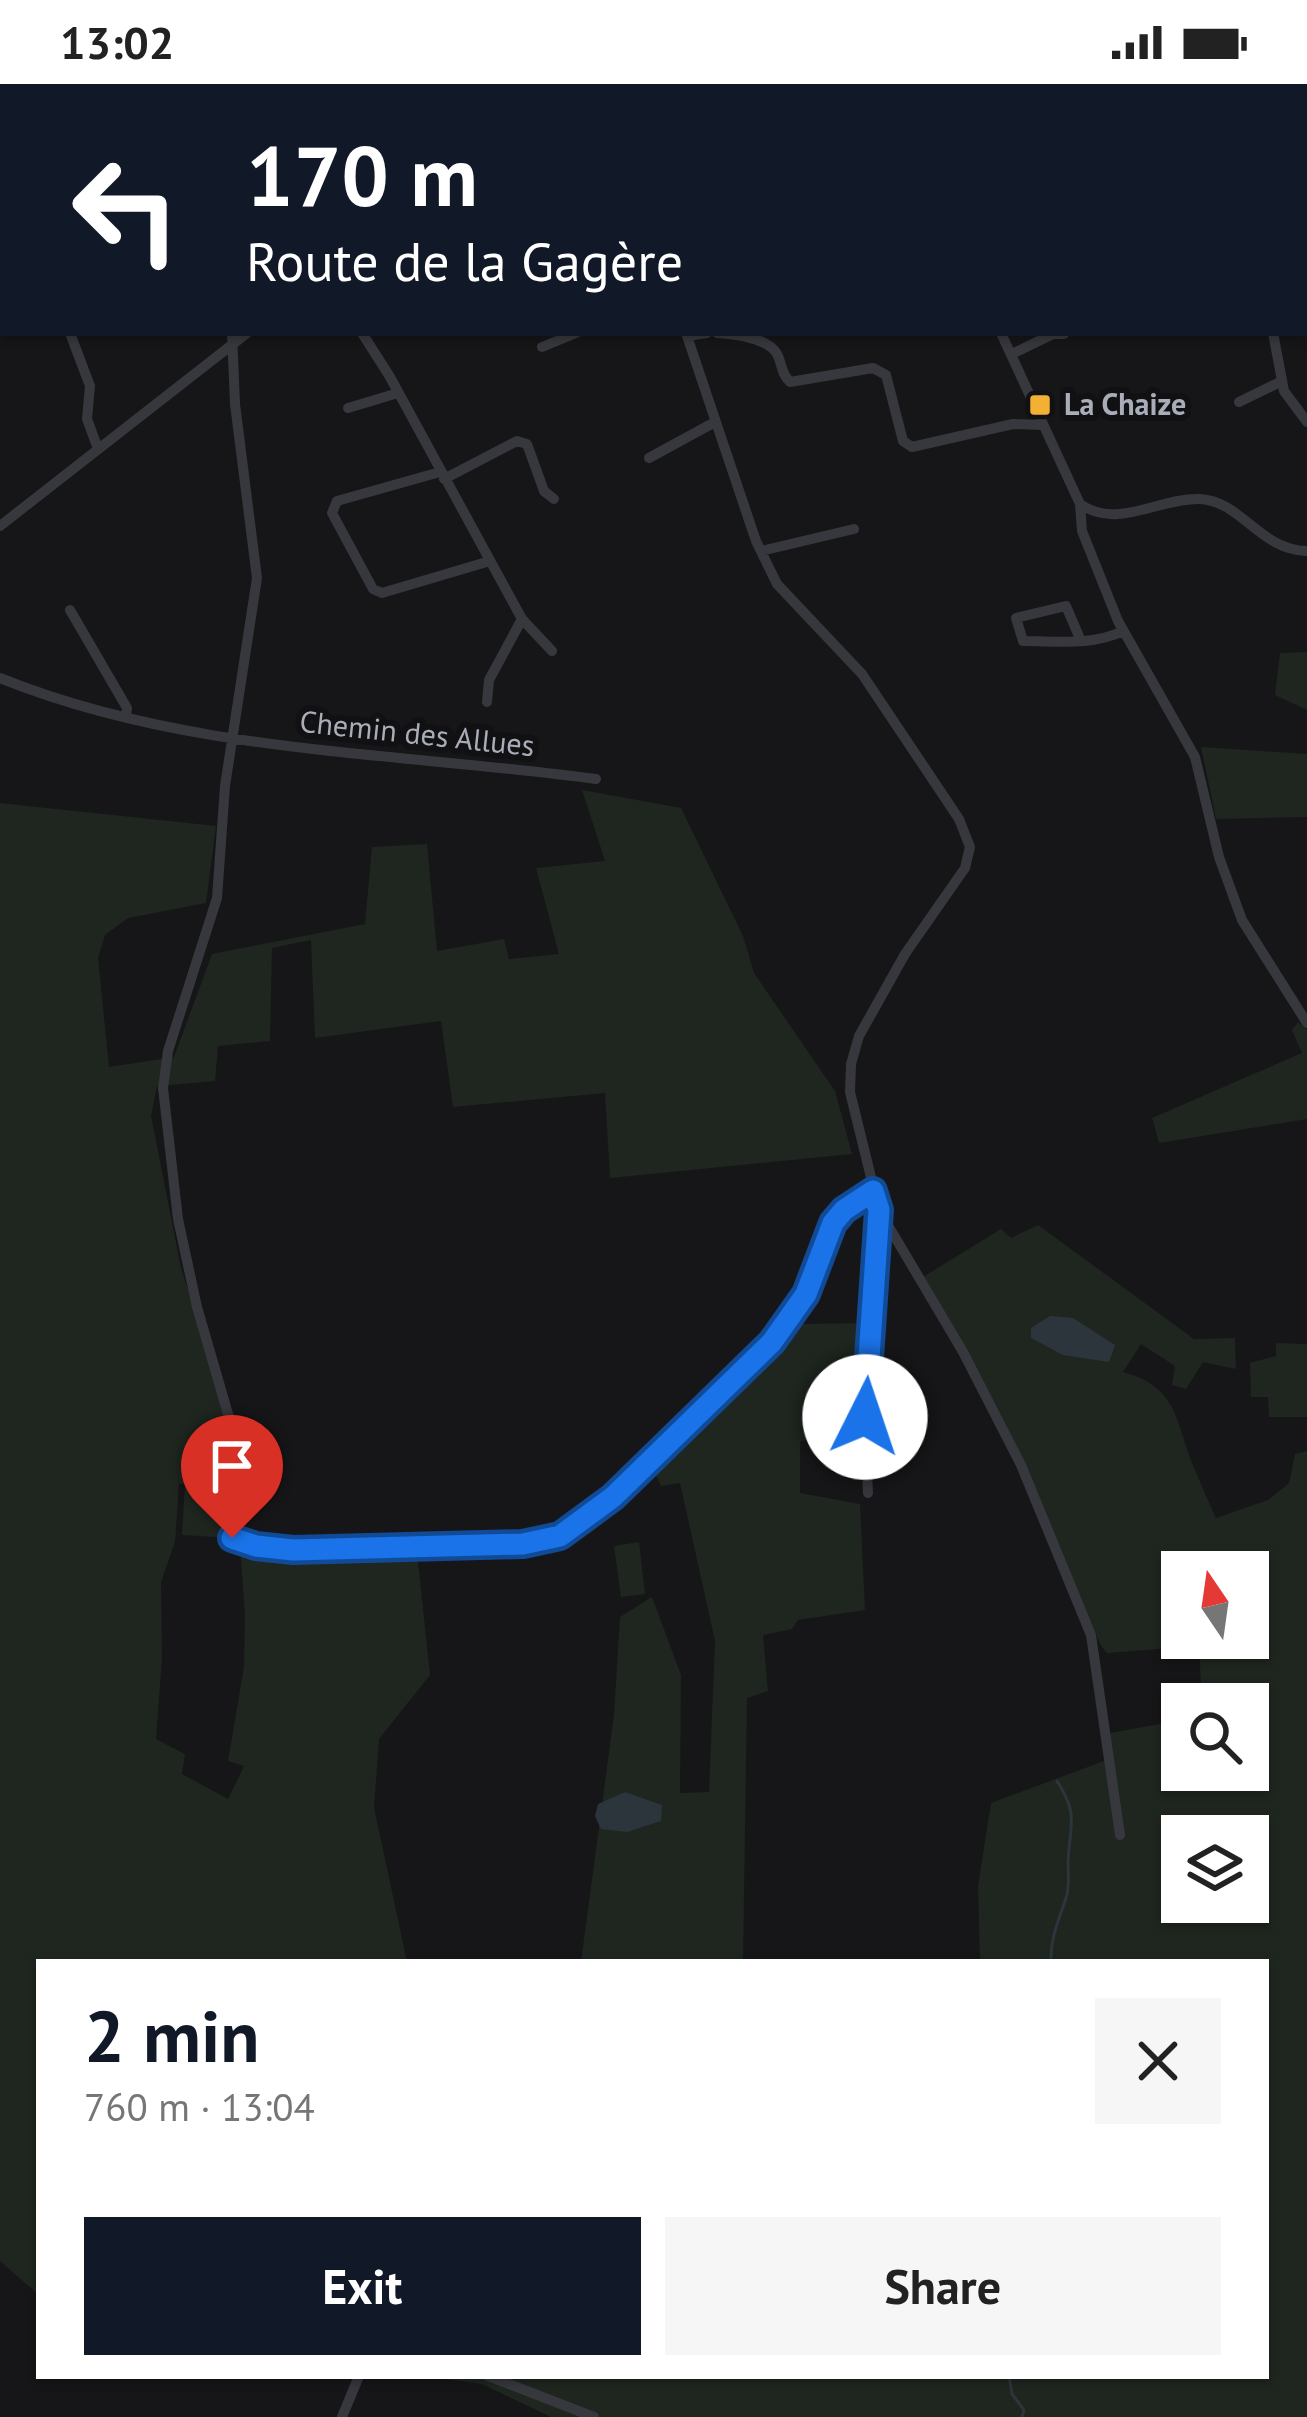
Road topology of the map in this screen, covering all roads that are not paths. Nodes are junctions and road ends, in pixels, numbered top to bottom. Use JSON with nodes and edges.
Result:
{"nodes":[{"id":1,"x":71,"y":336,"type":"edge"},
{"id":2,"x":364,"y":336,"type":"edge"},
{"id":3,"x":569,"y":336,"type":"edge"},
{"id":4,"x":688,"y":336,"type":"edge"},
{"id":5,"x":730,"y":336,"type":"edge"},
{"id":6,"x":1003,"y":336,"type":"edge"},
{"id":7,"x":1049,"y":336,"type":"edge"},
{"id":8,"x":1274,"y":336,"type":"edge"},
{"id":9,"x":233,"y":339,"type":"edge"},
{"id":10,"x":542,"y":347,"type":"dead end"},
{"id":11,"x":1012,"y":354,"type":"junction"},
{"id":12,"x":1282,"y":381,"type":"junction"},
{"id":13,"x":398,"y":393,"type":"junction"},
{"id":14,"x":1239,"y":402,"type":"dead end"},
{"id":15,"x":348,"y":408,"type":"dead end"},
{"id":16,"x":715,"y":422,"type":"junction"},
{"id":17,"x":1307,"y":422,"type":"edge"},
{"id":18,"x":1042,"y":425,"type":"junction"},
{"id":19,"x":98,"y":449,"type":"junction"},
{"id":20,"x":649,"y":458,"type":"dead end"},
{"id":21,"x":442,"y":475,"type":"junction"},
{"id":22,"x":554,"y":499,"type":"dead end"},
{"id":23,"x":1080,"y":504,"type":"junction"},
{"id":24,"x":0,"y":526,"type":"edge"},
{"id":25,"x":854,"y":529,"type":"dead end"},
{"id":26,"x":761,"y":551,"type":"junction"},
{"id":27,"x":1307,"y":551,"type":"edge"},
{"id":28,"x":490,"y":562,"type":"junction"},
{"id":29,"x":70,"y":610,"type":"dead end"},
{"id":30,"x":522,"y":619,"type":"junction"},
{"id":31,"x":1123,"y":631,"type":"junction"},
{"id":32,"x":1082,"y":640,"type":"junction"},
{"id":33,"x":552,"y":651,"type":"dead end"},
{"id":34,"x":0,"y":678,"type":"edge"},
{"id":35,"x":487,"y":702,"type":"dead end"},
{"id":36,"x":126,"y":716,"type":"junction"},
{"id":37,"x":233,"y":737,"type":"junction"},
{"id":38,"x":596,"y":779,"type":"dead end"},
{"id":39,"x":1307,"y":1023,"type":"edge"},
{"id":40,"x":873,"y":1191,"type":"junction"},
{"id":41,"x":879,"y":1210,"type":"junction"},
{"id":42,"x":868,"y":1493,"type":"dead end"},
{"id":43,"x":1120,"y":1835,"type":"dead end"},
{"id":44,"x":358,"y":2379,"type":"edge"},
{"id":45,"x":496,"y":2379,"type":"edge"},
{"id":46,"x":342,"y":2417,"type":"edge"},
{"id":47,"x":595,"y":2417,"type":"edge"}],
"edges":[{"from":1,"to":19,"type":"street"},
{"from":2,"to":13,"type":"street"},
{"from":3,"to":10,"type":"street"},
{"from":4,"to":16,"type":"street"},
{"from":5,"to":18,"type":"street"},
{"from":6,"to":11,"type":"street"},
{"from":7,"to":11,"type":"street"},
{"from":8,"to":12,"type":"street"},
{"from":9,"to":19,"type":"street"},
{"from":9,"to":37,"type":"street"},
{"from":11,"to":18,"type":"street"},
{"from":12,"to":14,"type":"street"},
{"from":12,"to":17,"type":"street"},
{"from":13,"to":15,"type":"street"},
{"from":13,"to":21,"type":"street"},
{"from":16,"to":20,"type":"street"},
{"from":16,"to":26,"type":"street"},
{"from":18,"to":23,"type":"street"},
{"from":19,"to":24,"type":"street"},
{"from":21,"to":22,"type":"street"},
{"from":21,"to":28,"type":"street"},
{"from":21,"to":28,"type":"street"},
{"from":23,"to":27,"type":"street"},
{"from":23,"to":31,"type":"street"},
{"from":25,"to":26,"type":"street"},
{"from":26,"to":40,"type":"street"},
{"from":28,"to":30,"type":"street"},
{"from":29,"to":36,"type":"street"},
{"from":30,"to":33,"type":"street"},
{"from":30,"to":35,"type":"street"},
{"from":31,"to":32,"type":"street"},
{"from":31,"to":39,"type":"street"},
{"from":32,"to":32,"type":"street"},
{"from":34,"to":36,"type":"street","name":"Chemin des Allues"},
{"from":36,"to":37,"type":"street","name":"Chemin des Allues"},
{"from":37,"to":38,"type":"street","name":"Chemin des Allues"},
{"from":37,"to":40,"type":"street"},
{"from":40,"to":41,"type":"street"},
{"from":41,"to":42,"type":"street"},
{"from":41,"to":43,"type":"street"},
{"from":44,"to":46,"type":"street"},
{"from":45,"to":47,"type":"street"}]}
